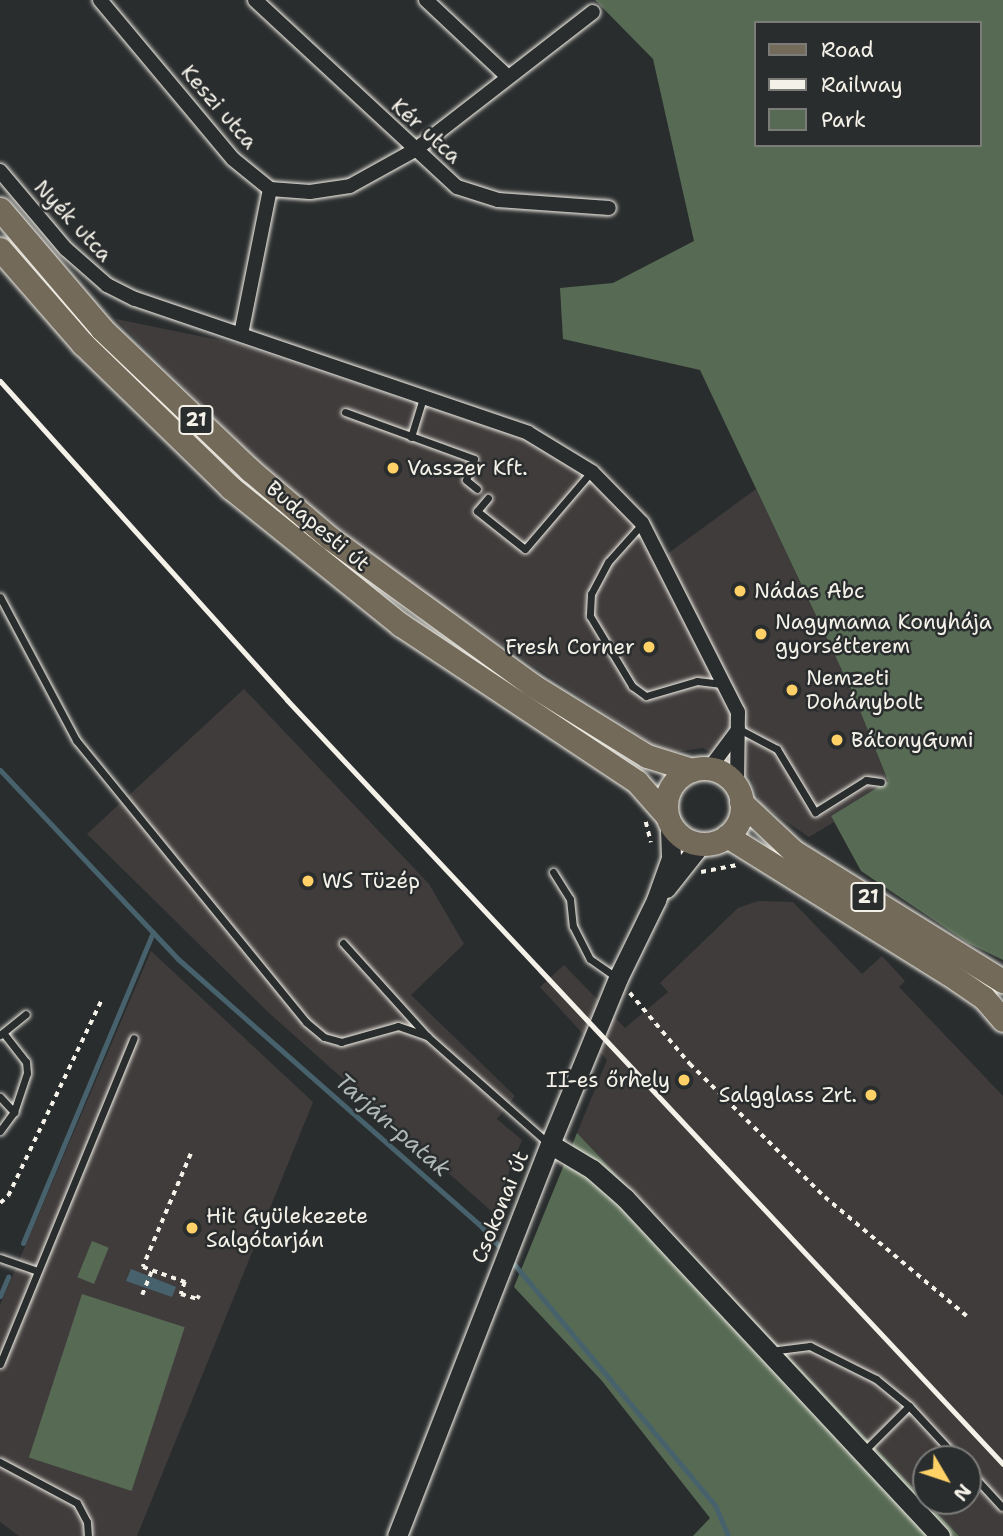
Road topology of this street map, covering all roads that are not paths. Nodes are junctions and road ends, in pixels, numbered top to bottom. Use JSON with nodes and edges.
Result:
{"nodes":[{"id":1,"x":100,"y":0,"type":"edge"},
{"id":2,"x":255,"y":0,"type":"edge"},
{"id":3,"x":426,"y":0,"type":"edge"},
{"id":4,"x":593,"y":12,"type":"dead end"},
{"id":5,"x":508,"y":77,"type":"junction"},
{"id":6,"x":415,"y":150,"type":"junction"},
{"id":7,"x":0,"y":171,"type":"edge"},
{"id":8,"x":270,"y":189,"type":"junction"},
{"id":9,"x":609,"y":208,"type":"dead end"},
{"id":10,"x":0,"y":209,"type":"edge"},
{"id":11,"x":0,"y":249,"type":"edge"},
{"id":12,"x":241,"y":334,"type":"junction"},
{"id":13,"x":423,"y":398,"type":"junction"},
{"id":14,"x":345,"y":412,"type":"dead end"},
{"id":15,"x":411,"y":437,"type":"junction"},
{"id":16,"x":592,"y":472,"type":"junction"},
{"id":17,"x":477,"y":489,"type":"dead end"},
{"id":18,"x":488,"y":498,"type":"dead end"},
{"id":19,"x":642,"y":523,"type":"junction"},
{"id":20,"x":0,"y":597,"type":"edge"},
{"id":21,"x":724,"y":687,"type":"junction"},
{"id":22,"x":738,"y":729,"type":"junction"},
{"id":23,"x":700,"y":769,"type":"junction"},
{"id":24,"x":881,"y":782,"type":"dead end"},
{"id":25,"x":739,"y":794,"type":"junction"},
{"id":26,"x":660,"y":818,"type":"junction"},
{"id":27,"x":727,"y":836,"type":"junction"},
{"id":28,"x":701,"y":844,"type":"junction"},
{"id":29,"x":677,"y":862,"type":"junction"},
{"id":30,"x":554,"y":872,"type":"dead end"},
{"id":31,"x":343,"y":943,"type":"dead end"},
{"id":32,"x":618,"y":978,"type":"junction"},
{"id":33,"x":1003,"y":981,"type":"edge"},
{"id":34,"x":26,"y":1014,"type":"dead end"},
{"id":35,"x":1003,"y":1020,"type":"edge"},
{"id":36,"x":1,"y":1034,"type":"edge"},
{"id":37,"x":428,"y":1036,"type":"junction"},
{"id":38,"x":134,"y":1038,"type":"dead end"},
{"id":39,"x":0,"y":1097,"type":"edge"},
{"id":40,"x":14,"y":1112,"type":"junction"},
{"id":41,"x":0,"y":1131,"type":"edge"},
{"id":42,"x":550,"y":1144,"type":"junction"},
{"id":43,"x":0,"y":1258,"type":"edge"},
{"id":44,"x":37,"y":1271,"type":"junction"},
{"id":45,"x":766,"y":1351,"type":"junction"},
{"id":46,"x":0,"y":1364,"type":"edge"},
{"id":47,"x":909,"y":1406,"type":"junction"},
{"id":48,"x":945,"y":1445,"type":"edge"},
{"id":49,"x":863,"y":1452,"type":"junction"},
{"id":50,"x":0,"y":1462,"type":"edge"},
{"id":51,"x":982,"y":1485,"type":"edge"},
{"id":52,"x":1002,"y":1507,"type":"edge"},
{"id":53,"x":88,"y":1536,"type":"edge"},
{"id":54,"x":397,"y":1536,"type":"edge"},
{"id":55,"x":940,"y":1536,"type":"edge"}],
"edges":[{"from":1,"to":8,"type":"street","name":"Keszi utca"},
{"from":2,"to":6,"type":"street","name":"Kér utca"},
{"from":3,"to":5,"type":"street"},
{"from":4,"to":5,"type":"street"},
{"from":5,"to":6,"type":"street"},
{"from":6,"to":8,"type":"street"},
{"from":6,"to":9,"type":"street","name":"Kér utca"},
{"from":7,"to":12,"type":"street","name":"Nyék utca"},
{"from":8,"to":12,"type":"street"},
{"from":10,"to":23,"type":"main road","name":"Budapesti út","number":"21"},
{"from":11,"to":26,"type":"main road","name":"Budapesti út","number":"21"},
{"from":12,"to":13,"type":"street"},
{"from":13,"to":15,"type":"lane"},
{"from":13,"to":16,"type":"street"},
{"from":14,"to":15,"type":"lane"},
{"from":15,"to":17,"type":"lane"},
{"from":16,"to":18,"type":"lane"},
{"from":16,"to":19,"type":"street"},
{"from":19,"to":21,"type":"street"},
{"from":19,"to":21,"type":"lane"},
{"from":20,"to":37,"type":"lane"},
{"from":21,"to":22,"type":"street"},
{"from":22,"to":23,"type":"street"},
{"from":22,"to":24,"type":"lane"},
{"from":22,"to":25,"type":"street"},
{"from":23,"to":25,"type":"main road","number":"21"},
{"from":23,"to":26,"type":"main road"},
{"from":25,"to":27,"type":"main road"},
{"from":25,"to":33,"type":"main road","number":"21"},
{"from":26,"to":28,"type":"main road","number":"21"},
{"from":26,"to":29,"type":"main road"},
{"from":27,"to":28,"type":"main road"},
{"from":27,"to":35,"type":"main road","number":"21"},
{"from":28,"to":29,"type":"main road","name":"Csokonai út"},
{"from":29,"to":32,"type":"main road","name":"Csokonai út"},
{"from":30,"to":32,"type":"lane"},
{"from":31,"to":37,"type":"lane"},
{"from":32,"to":42,"type":"main road","name":"Csokonai út"},
{"from":34,"to":36,"type":"lane"},
{"from":36,"to":40,"type":"lane"},
{"from":37,"to":42,"type":"lane"},
{"from":38,"to":44,"type":"lane"},
{"from":39,"to":40,"type":"lane"},
{"from":40,"to":41,"type":"lane"},
{"from":42,"to":45,"type":"main road"},
{"from":42,"to":54,"type":"main road","name":"Csokonai út"},
{"from":43,"to":44,"type":"lane"},
{"from":44,"to":46,"type":"lane"},
{"from":45,"to":47,"type":"lane"},
{"from":45,"to":49,"type":"main road"},
{"from":47,"to":48,"type":"lane"},
{"from":47,"to":49,"type":"lane"},
{"from":49,"to":55,"type":"main road"},
{"from":50,"to":53,"type":"lane"},
{"from":51,"to":52,"type":"lane"}]}
